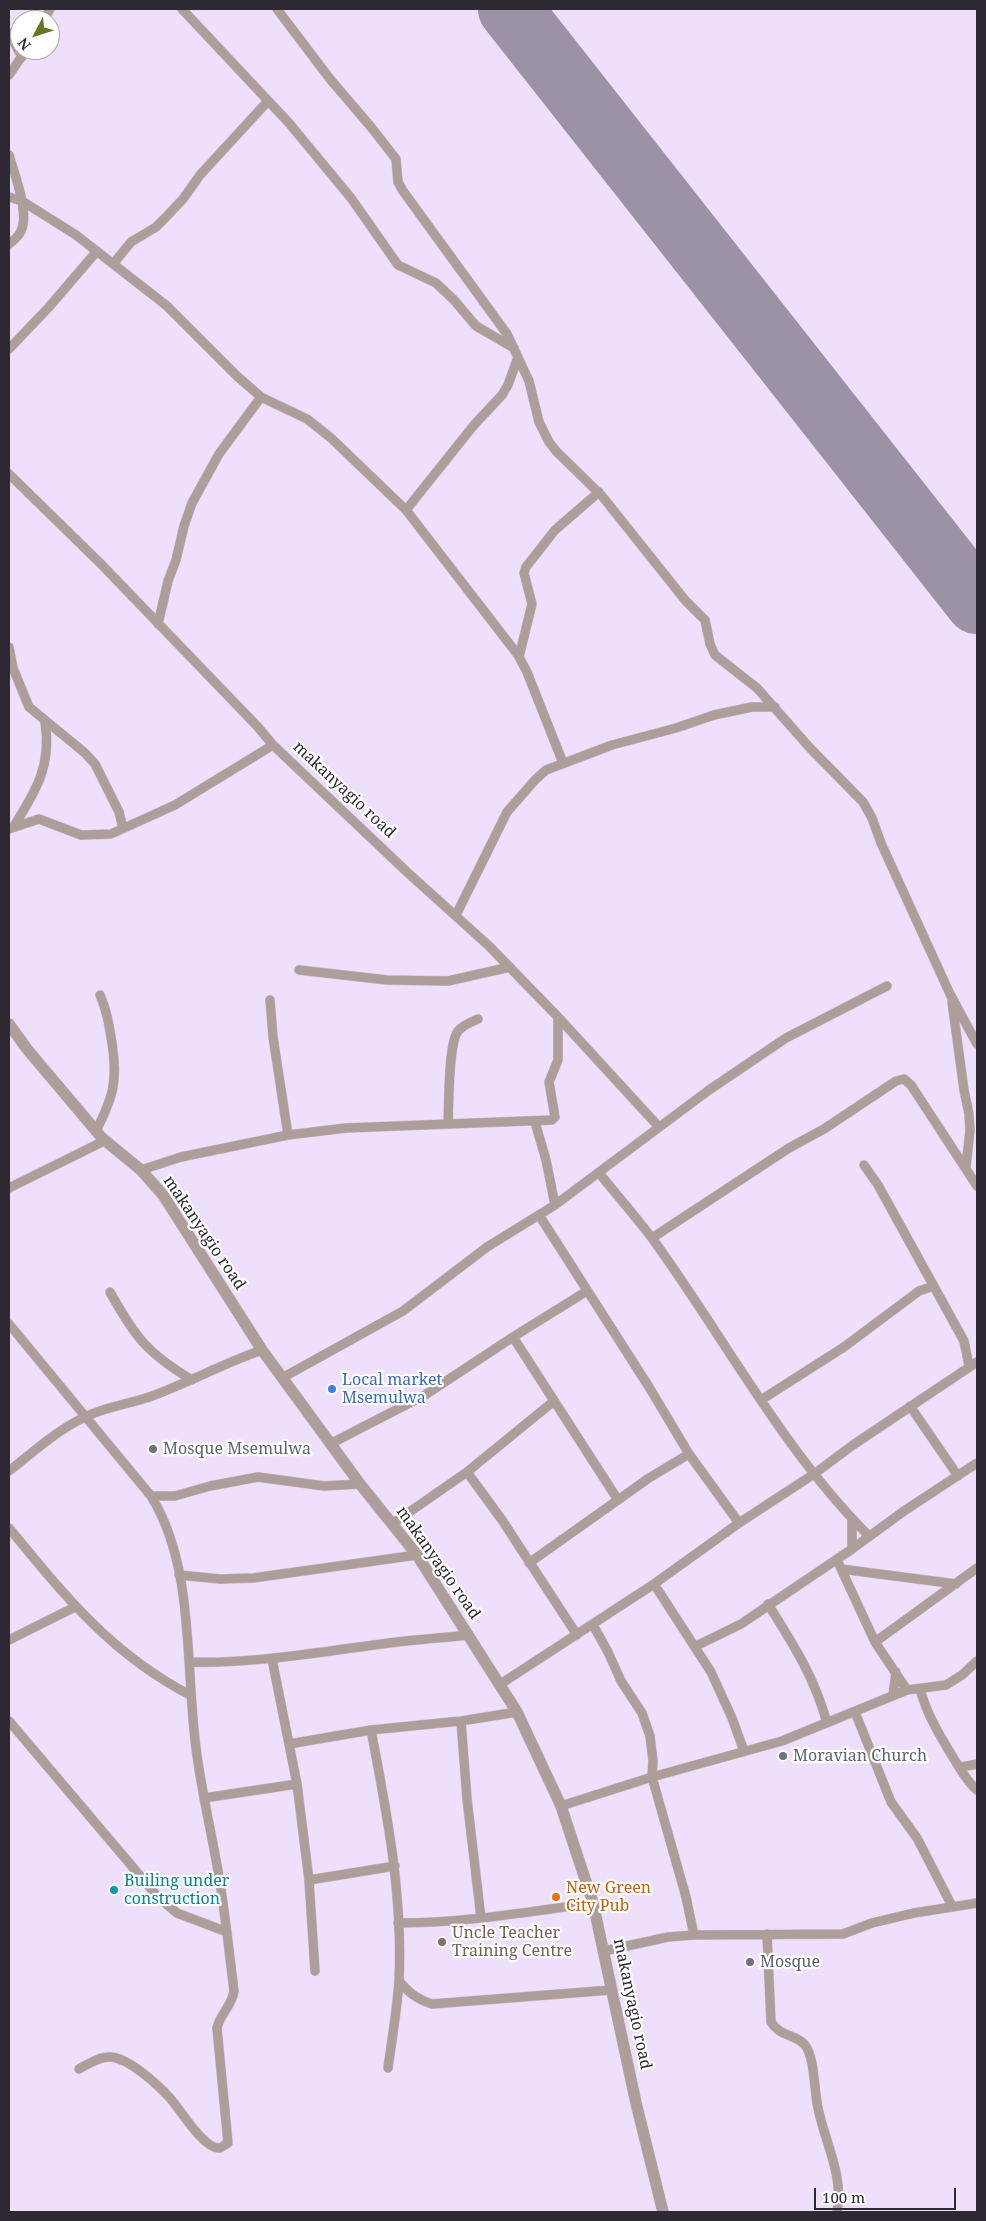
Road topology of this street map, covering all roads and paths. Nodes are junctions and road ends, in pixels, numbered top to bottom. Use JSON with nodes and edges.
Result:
{"nodes":[{"id":1,"x":182,"y":9,"type":"edge"},
{"id":2,"x":276,"y":9,"type":"edge"},
{"id":3,"x":19,"y":60,"type":"edge"},
{"id":4,"x":9,"y":75,"type":"edge"},
{"id":5,"x":268,"y":100,"type":"junction"},
{"id":6,"x":9,"y":155,"type":"edge"},
{"id":7,"x":9,"y":197,"type":"edge"},
{"id":8,"x":22,"y":201,"type":"junction"},
{"id":9,"x":9,"y":244,"type":"edge"},
{"id":10,"x":97,"y":252,"type":"junction"},
{"id":11,"x":112,"y":264,"type":"junction"},
{"id":12,"x":9,"y":349,"type":"edge"},
{"id":13,"x":516,"y":352,"type":"junction"},
{"id":14,"x":261,"y":397,"type":"junction"},
{"id":15,"x":9,"y":474,"type":"edge"},
{"id":16,"x":599,"y":492,"type":"junction"},
{"id":17,"x":406,"y":510,"type":"junction"},
{"id":18,"x":158,"y":624,"type":"junction"},
{"id":19,"x":9,"y":648,"type":"edge"},
{"id":20,"x":519,"y":657,"type":"junction"},
{"id":21,"x":775,"y":707,"type":"junction"},
{"id":22,"x":45,"y":722,"type":"junction"},
{"id":23,"x":273,"y":745,"type":"junction"},
{"id":24,"x":563,"y":763,"type":"junction"},
{"id":25,"x":11,"y":828,"type":"edge"},
{"id":26,"x":123,"y":828,"type":"junction"},
{"id":27,"x":456,"y":915,"type":"junction"},
{"id":28,"x":510,"y":967,"type":"junction"},
{"id":29,"x":299,"y":970,"type":"dead end"},
{"id":30,"x":887,"y":986,"type":"dead end"},
{"id":31,"x":950,"y":994,"type":"junction"},
{"id":32,"x":100,"y":995,"type":"dead end"},
{"id":33,"x":270,"y":1000,"type":"dead end"},
{"id":34,"x":558,"y":1016,"type":"junction"},
{"id":35,"x":478,"y":1019,"type":"dead end"},
{"id":36,"x":9,"y":1024,"type":"edge"},
{"id":37,"x":977,"y":1044,"type":"edge"},
{"id":38,"x":535,"y":1122,"type":"junction"},
{"id":39,"x":448,"y":1124,"type":"junction"},
{"id":40,"x":659,"y":1126,"type":"junction"},
{"id":41,"x":96,"y":1131,"type":"junction"},
{"id":42,"x":288,"y":1135,"type":"junction"},
{"id":43,"x":104,"y":1141,"type":"junction"},
{"id":44,"x":864,"y":1165,"type":"dead end"},
{"id":45,"x":966,"y":1167,"type":"junction"},
{"id":46,"x":141,"y":1170,"type":"junction"},
{"id":47,"x":599,"y":1173,"type":"junction"},
{"id":48,"x":977,"y":1186,"type":"edge"},
{"id":49,"x":9,"y":1188,"type":"edge"},
{"id":50,"x":555,"y":1205,"type":"junction"},
{"id":51,"x":538,"y":1215,"type":"junction"},
{"id":52,"x":652,"y":1238,"type":"junction"},
{"id":53,"x":934,"y":1286,"type":"junction"},
{"id":54,"x":587,"y":1291,"type":"junction"},
{"id":55,"x":110,"y":1292,"type":"dead end"},
{"id":56,"x":9,"y":1324,"type":"edge"},
{"id":57,"x":513,"y":1337,"type":"junction"},
{"id":58,"x":262,"y":1350,"type":"junction"},
{"id":59,"x":973,"y":1364,"type":"edge"},
{"id":60,"x":282,"y":1378,"type":"junction"},
{"id":61,"x":192,"y":1380,"type":"junction"},
{"id":62,"x":761,"y":1400,"type":"junction"},
{"id":63,"x":554,"y":1401,"type":"junction"},
{"id":64,"x":910,"y":1406,"type":"junction"},
{"id":65,"x":85,"y":1417,"type":"junction"},
{"id":66,"x":332,"y":1443,"type":"junction"},
{"id":67,"x":689,"y":1454,"type":"junction"},
{"id":68,"x":977,"y":1463,"type":"edge"},
{"id":69,"x":9,"y":1471,"type":"edge"},
{"id":70,"x":467,"y":1472,"type":"junction"},
{"id":71,"x":814,"y":1474,"type":"junction"},
{"id":72,"x":958,"y":1476,"type":"junction"},
{"id":73,"x":360,"y":1484,"type":"junction"},
{"id":74,"x":150,"y":1496,"type":"junction"},
{"id":75,"x":618,"y":1500,"type":"junction"},
{"id":76,"x":852,"y":1518,"type":"junction"},
{"id":77,"x":739,"y":1523,"type":"junction"},
{"id":78,"x":392,"y":1524,"type":"junction"},
{"id":79,"x":9,"y":1528,"type":"edge"},
{"id":80,"x":869,"y":1536,"type":"junction"},
{"id":81,"x":852,"y":1549,"type":"junction"},
{"id":82,"x":417,"y":1555,"type":"junction"},
{"id":83,"x":837,"y":1560,"type":"junction"},
{"id":84,"x":529,"y":1563,"type":"junction"},
{"id":85,"x":977,"y":1568,"type":"edge"},
{"id":86,"x":841,"y":1569,"type":"junction"},
{"id":87,"x":180,"y":1575,"type":"junction"},
{"id":88,"x":654,"y":1584,"type":"junction"},
{"id":89,"x":956,"y":1584,"type":"junction"},
{"id":90,"x":768,"y":1604,"type":"junction"},
{"id":91,"x":75,"y":1607,"type":"junction"},
{"id":92,"x":592,"y":1625,"type":"junction"},
{"id":93,"x":469,"y":1635,"type":"junction"},
{"id":94,"x":577,"y":1635,"type":"junction"},
{"id":95,"x":9,"y":1640,"type":"edge"},
{"id":96,"x":875,"y":1642,"type":"junction"},
{"id":97,"x":696,"y":1646,"type":"junction"},
{"id":98,"x":272,"y":1659,"type":"junction"},
{"id":99,"x":977,"y":1661,"type":"edge"},
{"id":100,"x":189,"y":1662,"type":"junction"},
{"id":101,"x":896,"y":1672,"type":"junction"},
{"id":102,"x":499,"y":1685,"type":"junction"},
{"id":103,"x":920,"y":1689,"type":"junction"},
{"id":104,"x":908,"y":1690,"type":"junction"},
{"id":105,"x":190,"y":1695,"type":"junction"},
{"id":106,"x":893,"y":1695,"type":"junction"},
{"id":107,"x":517,"y":1712,"type":"junction"},
{"id":108,"x":855,"y":1712,"type":"junction"},
{"id":109,"x":9,"y":1721,"type":"edge"},
{"id":110,"x":461,"y":1721,"type":"junction"},
{"id":111,"x":827,"y":1724,"type":"junction"},
{"id":112,"x":371,"y":1730,"type":"junction"},
{"id":113,"x":289,"y":1744,"type":"junction"},
{"id":114,"x":744,"y":1751,"type":"junction"},
{"id":115,"x":977,"y":1764,"type":"edge"},
{"id":116,"x":958,"y":1765,"type":"junction"},
{"id":117,"x":652,"y":1777,"type":"junction"},
{"id":118,"x":297,"y":1784,"type":"junction"},
{"id":119,"x":977,"y":1790,"type":"edge"},
{"id":120,"x":204,"y":1798,"type":"junction"},
{"id":121,"x":561,"y":1806,"type":"junction"},
{"id":122,"x":395,"y":1866,"type":"junction"},
{"id":123,"x":309,"y":1880,"type":"junction"},
{"id":124,"x":593,"y":1903,"type":"junction"},
{"id":125,"x":977,"y":1903,"type":"edge"},
{"id":126,"x":952,"y":1906,"type":"junction"},
{"id":127,"x":481,"y":1918,"type":"junction"},
{"id":128,"x":398,"y":1923,"type":"junction"},
{"id":129,"x":227,"y":1932,"type":"junction"},
{"id":130,"x":767,"y":1934,"type":"junction"},
{"id":131,"x":694,"y":1935,"type":"junction"},
{"id":132,"x":604,"y":1951,"type":"junction"},
{"id":133,"x":315,"y":1971,"type":"dead end"},
{"id":134,"x":399,"y":1982,"type":"junction"},
{"id":135,"x":611,"y":1990,"type":"junction"},
{"id":136,"x":388,"y":2068,"type":"dead end"},
{"id":137,"x":79,"y":2069,"type":"dead end"},
{"id":138,"x":664,"y":2212,"type":"edge"},
{"id":139,"x":837,"y":2212,"type":"edge"}],
"edges":[{"from":1,"to":5,"type":"street"},
{"from":2,"to":13,"type":"street"},
{"from":3,"to":4,"type":"street"},
{"from":5,"to":11,"type":"street"},
{"from":5,"to":13,"type":"street"},
{"from":6,"to":8,"type":"street"},
{"from":7,"to":8,"type":"street"},
{"from":8,"to":9,"type":"street"},
{"from":8,"to":10,"type":"street"},
{"from":10,"to":11,"type":"street"},
{"from":10,"to":12,"type":"street"},
{"from":11,"to":14,"type":"street"},
{"from":13,"to":16,"type":"street"},
{"from":13,"to":17,"type":"street"},
{"from":14,"to":17,"type":"street"},
{"from":14,"to":18,"type":"street"},
{"from":15,"to":18,"type":"street","name":"makanyagio road"},
{"from":16,"to":20,"type":"street"},
{"from":16,"to":21,"type":"street"},
{"from":17,"to":20,"type":"street"},
{"from":18,"to":23,"type":"street","name":"makanyagio road"},
{"from":19,"to":22,"type":"street"},
{"from":20,"to":24,"type":"street"},
{"from":21,"to":24,"type":"street"},
{"from":21,"to":31,"type":"street"},
{"from":22,"to":25,"type":"street"},
{"from":22,"to":26,"type":"street"},
{"from":23,"to":26,"type":"street"},
{"from":23,"to":27,"type":"street","name":"makanyagio road"},
{"from":24,"to":27,"type":"street"},
{"from":25,"to":26,"type":"street"},
{"from":27,"to":28,"type":"street","name":"makanyagio road"},
{"from":28,"to":29,"type":"street"},
{"from":28,"to":34,"type":"street","name":"makanyagio road"},
{"from":30,"to":40,"type":"street"},
{"from":31,"to":37,"type":"street"},
{"from":31,"to":45,"type":"street"},
{"from":32,"to":41,"type":"street"},
{"from":33,"to":42,"type":"street"},
{"from":34,"to":38,"type":"street"},
{"from":34,"to":40,"type":"street","name":"makanyagio road"},
{"from":35,"to":39,"type":"street"},
{"from":36,"to":41,"type":"street","name":"makanyagio road"},
{"from":38,"to":39,"type":"street"},
{"from":38,"to":50,"type":"street"},
{"from":39,"to":42,"type":"street"},
{"from":40,"to":47,"type":"street"},
{"from":41,"to":43,"type":"street","name":"makanyagio road"},
{"from":42,"to":46,"type":"street"},
{"from":43,"to":46,"type":"street","name":"makanyagio road"},
{"from":43,"to":49,"type":"street"},
{"from":44,"to":53,"type":"street"},
{"from":45,"to":48,"type":"street"},
{"from":45,"to":52,"type":"street"},
{"from":46,"to":58,"type":"street","name":"makanyagio road"},
{"from":47,"to":50,"type":"street"},
{"from":47,"to":52,"type":"street"},
{"from":50,"to":51,"type":"street"},
{"from":51,"to":54,"type":"street"},
{"from":51,"to":60,"type":"street"},
{"from":52,"to":62,"type":"street"},
{"from":53,"to":59,"type":"street"},
{"from":53,"to":62,"type":"street"},
{"from":54,"to":57,"type":"street"},
{"from":54,"to":67,"type":"street"},
{"from":55,"to":61,"type":"street"},
{"from":56,"to":65,"type":"street"},
{"from":57,"to":63,"type":"street"},
{"from":57,"to":66,"type":"street"},
{"from":58,"to":60,"type":"street","name":"makanyagio road"},
{"from":58,"to":61,"type":"street"},
{"from":59,"to":64,"type":"street"},
{"from":60,"to":66,"type":"street","name":"makanyagio road"},
{"from":61,"to":65,"type":"street"},
{"from":62,"to":71,"type":"street"},
{"from":63,"to":70,"type":"street"},
{"from":63,"to":75,"type":"street"},
{"from":64,"to":71,"type":"street"},
{"from":64,"to":72,"type":"street"},
{"from":65,"to":69,"type":"street"},
{"from":65,"to":74,"type":"street"},
{"from":66,"to":73,"type":"street","name":"makanyagio road"},
{"from":67,"to":75,"type":"street"},
{"from":67,"to":77,"type":"street"},
{"from":68,"to":72,"type":"street"},
{"from":70,"to":78,"type":"street"},
{"from":70,"to":84,"type":"street"},
{"from":71,"to":76,"type":"street"},
{"from":71,"to":77,"type":"street"},
{"from":72,"to":80,"type":"street"},
{"from":73,"to":74,"type":"street"},
{"from":73,"to":78,"type":"street","name":"makanyagio road"},
{"from":74,"to":87,"type":"street"},
{"from":75,"to":84,"type":"street"},
{"from":76,"to":80,"type":"street"},
{"from":76,"to":81,"type":"street"},
{"from":77,"to":88,"type":"street"},
{"from":78,"to":82,"type":"street","name":"makanyagio road"},
{"from":79,"to":91,"type":"street"},
{"from":80,"to":81,"type":"street"},
{"from":81,"to":83,"type":"street"},
{"from":82,"to":87,"type":"street"},
{"from":82,"to":93,"type":"street","name":"makanyagio road"},
{"from":83,"to":86,"type":"street"},
{"from":83,"to":90,"type":"street"},
{"from":84,"to":94,"type":"street"},
{"from":85,"to":89,"type":"street"},
{"from":86,"to":89,"type":"street"},
{"from":86,"to":96,"type":"street"},
{"from":87,"to":100,"type":"street"},
{"from":88,"to":92,"type":"street"},
{"from":88,"to":97,"type":"street"},
{"from":89,"to":96,"type":"street"},
{"from":90,"to":97,"type":"street"},
{"from":90,"to":111,"type":"street"},
{"from":91,"to":95,"type":"street"},
{"from":91,"to":105,"type":"street"},
{"from":92,"to":94,"type":"street"},
{"from":92,"to":117,"type":"street"},
{"from":93,"to":98,"type":"street"},
{"from":93,"to":102,"type":"street","name":"makanyagio road"},
{"from":94,"to":102,"type":"street"},
{"from":96,"to":101,"type":"street"},
{"from":97,"to":114,"type":"street"},
{"from":98,"to":100,"type":"street"},
{"from":98,"to":113,"type":"street"},
{"from":99,"to":103,"type":"street"},
{"from":100,"to":105,"type":"street"},
{"from":101,"to":104,"type":"street"},
{"from":101,"to":106,"type":"street"},
{"from":102,"to":107,"type":"street","name":"makanyagio road"},
{"from":103,"to":104,"type":"street"},
{"from":103,"to":116,"type":"street"},
{"from":104,"to":106,"type":"street"},
{"from":105,"to":120,"type":"street"},
{"from":106,"to":108,"type":"street"},
{"from":107,"to":110,"type":"street"},
{"from":107,"to":121,"type":"street","name":"makanyagio road"},
{"from":108,"to":111,"type":"street"},
{"from":108,"to":126,"type":"street"},
{"from":109,"to":129,"type":"street"},
{"from":110,"to":112,"type":"street"},
{"from":110,"to":127,"type":"street"},
{"from":111,"to":114,"type":"street"},
{"from":112,"to":113,"type":"street"},
{"from":112,"to":122,"type":"street"},
{"from":113,"to":118,"type":"street"},
{"from":114,"to":117,"type":"street"},
{"from":115,"to":116,"type":"street"},
{"from":116,"to":119,"type":"street"},
{"from":117,"to":121,"type":"street"},
{"from":117,"to":131,"type":"street"},
{"from":118,"to":120,"type":"street"},
{"from":118,"to":123,"type":"street"},
{"from":120,"to":129,"type":"street"},
{"from":121,"to":124,"type":"street","name":"makanyagio road"},
{"from":122,"to":123,"type":"street"},
{"from":122,"to":128,"type":"street"},
{"from":123,"to":133,"type":"street"},
{"from":124,"to":127,"type":"street"},
{"from":124,"to":132,"type":"street","name":"makanyagio road"},
{"from":125,"to":126,"type":"street"},
{"from":126,"to":130,"type":"street"},
{"from":127,"to":128,"type":"street"},
{"from":128,"to":134,"type":"street"},
{"from":129,"to":137,"type":"street"},
{"from":130,"to":131,"type":"street"},
{"from":130,"to":139,"type":"street"},
{"from":131,"to":132,"type":"street"},
{"from":132,"to":135,"type":"street","name":"makanyagio road"},
{"from":134,"to":135,"type":"street"},
{"from":134,"to":136,"type":"street"},
{"from":135,"to":138,"type":"street","name":"makanyagio road"}]}
